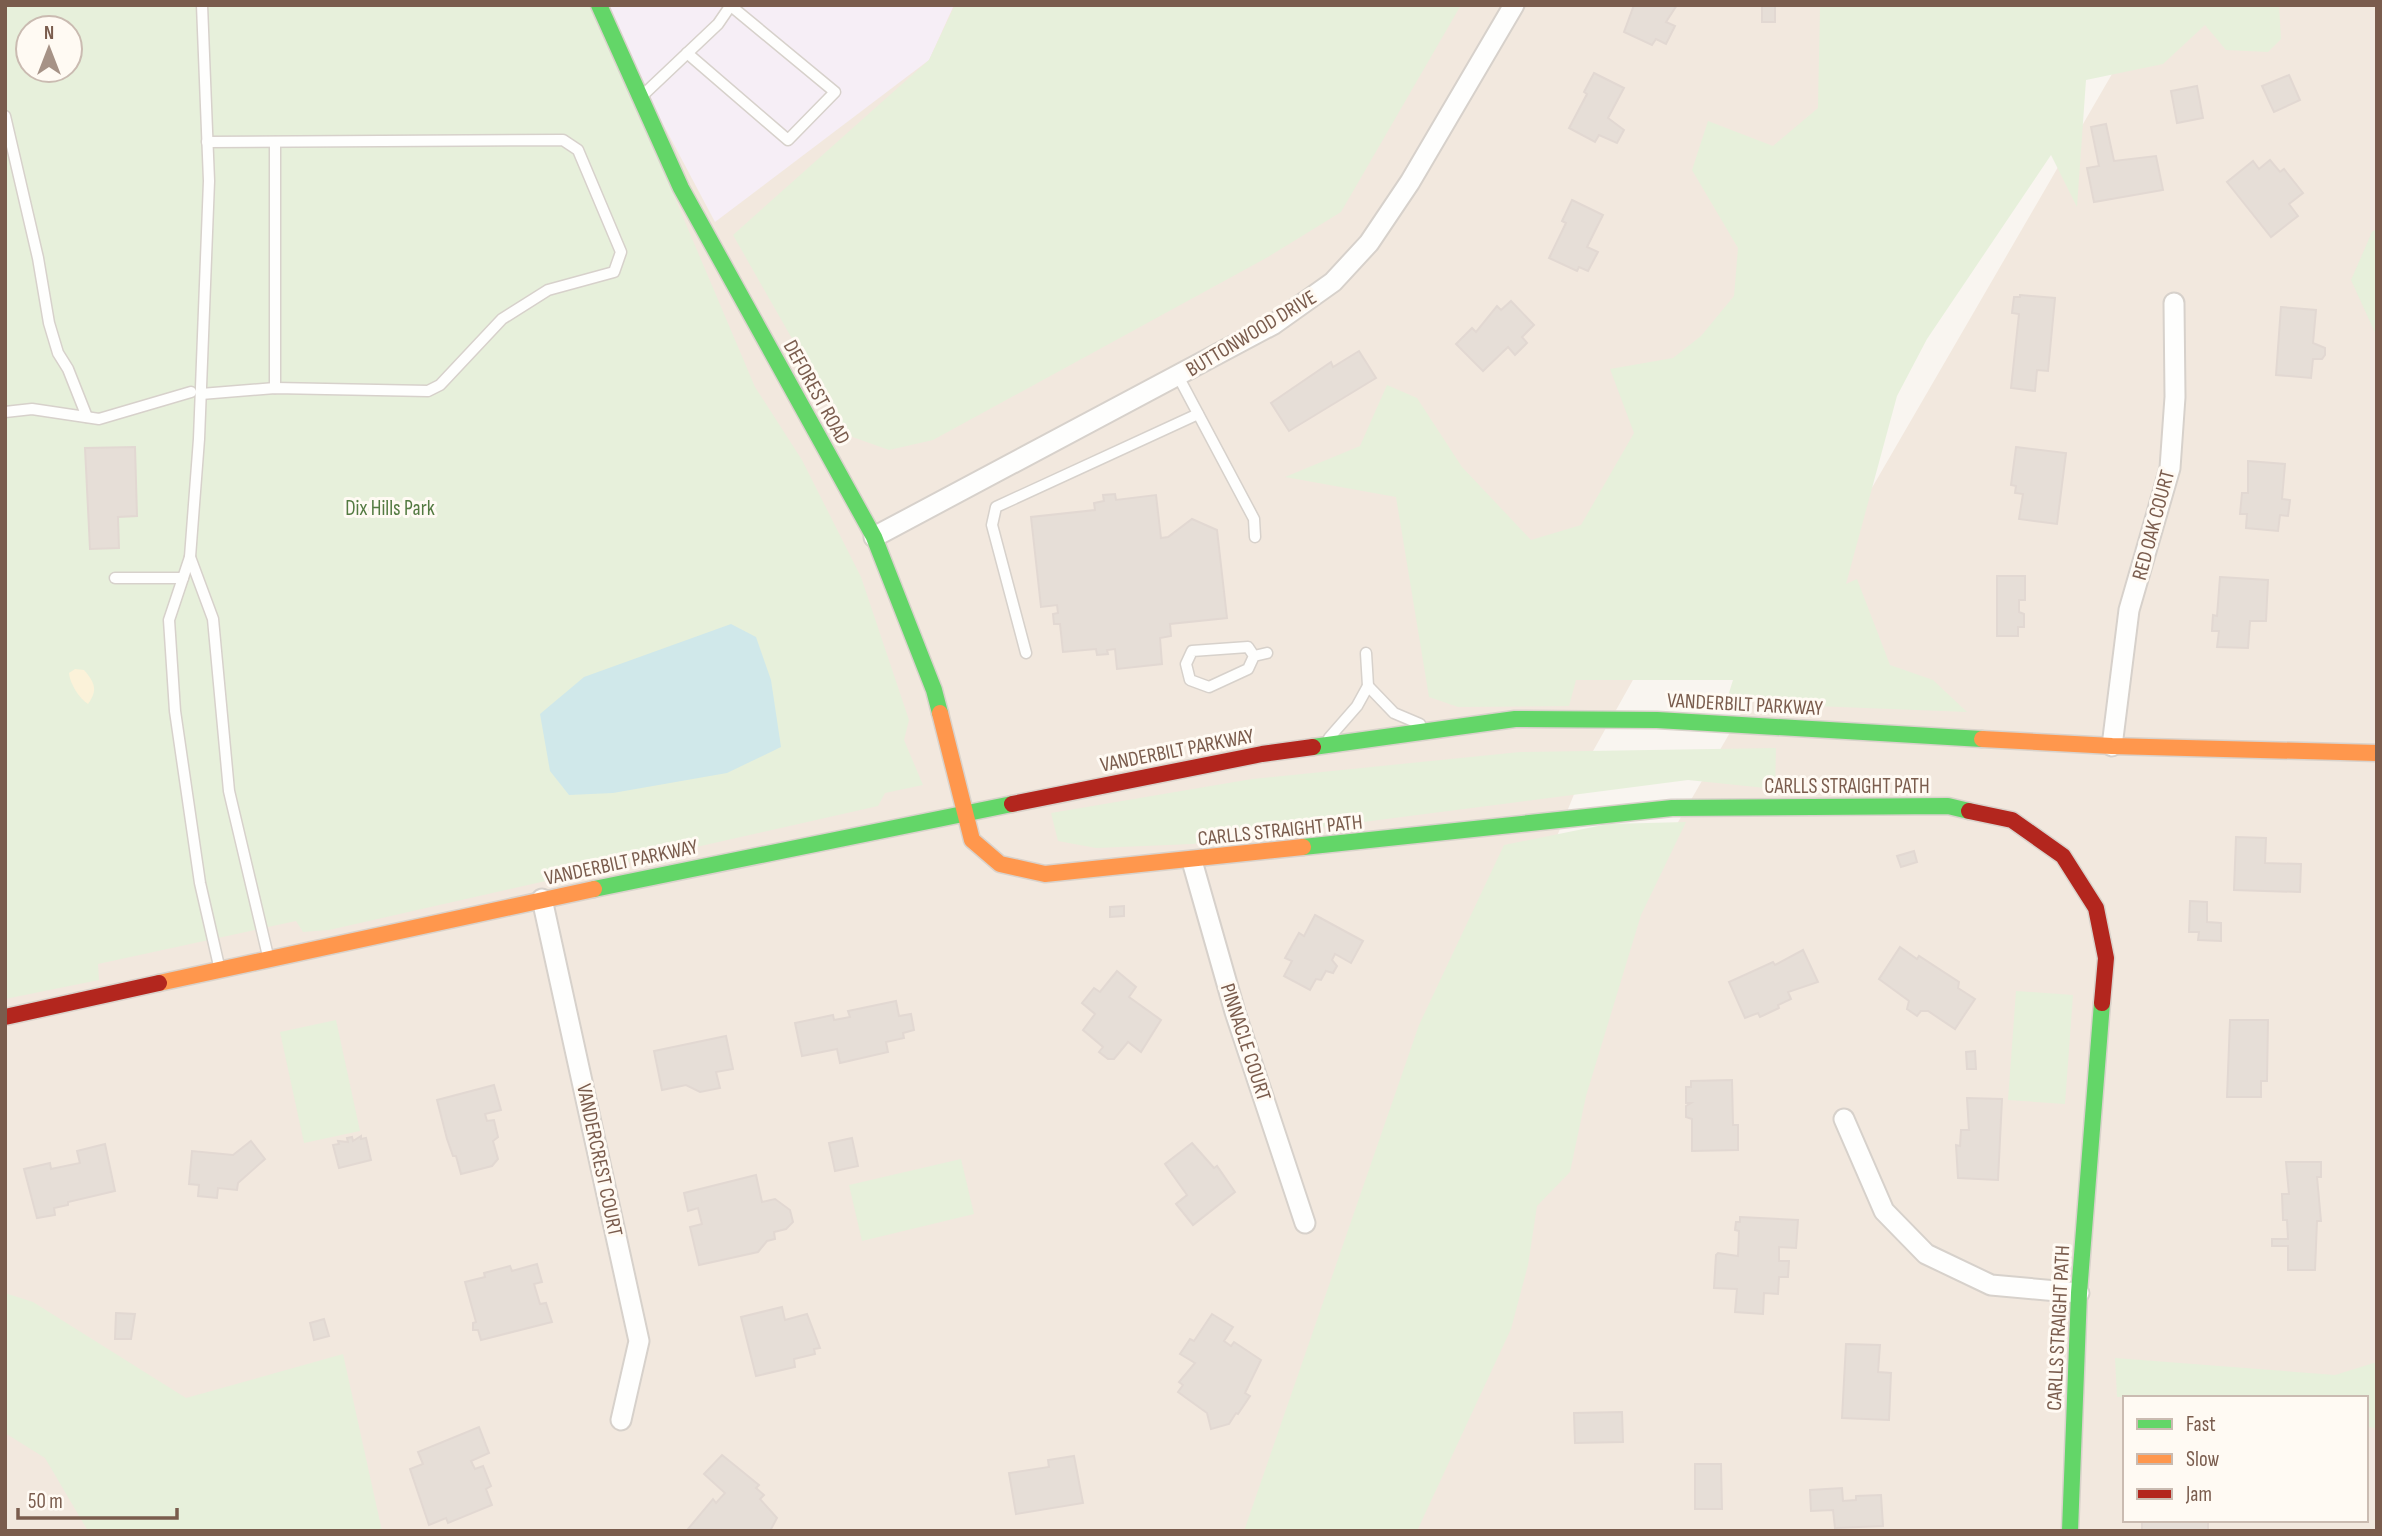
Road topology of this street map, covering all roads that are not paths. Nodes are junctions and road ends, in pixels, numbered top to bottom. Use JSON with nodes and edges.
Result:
{"nodes":[{"id":1,"x":202,"y":5,"type":"edge"},
{"id":2,"x":599,"y":5,"type":"edge"},
{"id":3,"x":1514,"y":5,"type":"edge"},
{"id":4,"x":731,"y":6,"type":"edge"},
{"id":5,"x":687,"y":53,"type":"junction"},
{"id":6,"x":640,"y":98,"type":"junction"},
{"id":7,"x":5,"y":116,"type":"edge"},
{"id":8,"x":207,"y":142,"type":"junction"},
{"id":9,"x":275,"y":142,"type":"junction"},
{"id":10,"x":2174,"y":303,"type":"dead end"},
{"id":11,"x":1178,"y":376,"type":"junction"},
{"id":12,"x":275,"y":388,"type":"junction"},
{"id":13,"x":196,"y":393,"type":"junction"},
{"id":14,"x":5,"y":412,"type":"edge"},
{"id":15,"x":1198,"y":414,"type":"junction"},
{"id":16,"x":87,"y":417,"type":"junction"},
{"id":17,"x":874,"y":537,"type":"junction"},
{"id":18,"x":1255,"y":537,"type":"dead end"},
{"id":19,"x":190,"y":557,"type":"junction"},
{"id":20,"x":115,"y":578,"type":"dead end"},
{"id":21,"x":183,"y":578,"type":"junction"},
{"id":22,"x":1026,"y":653,"type":"dead end"},
{"id":23,"x":1267,"y":653,"type":"dead end"},
{"id":24,"x":1366,"y":653,"type":"dead end"},
{"id":25,"x":1254,"y":656,"type":"junction"},
{"id":26,"x":1368,"y":686,"type":"junction"},
{"id":27,"x":1433,"y":730,"type":"junction"},
{"id":28,"x":1324,"y":745,"type":"junction"},
{"id":29,"x":2112,"y":746,"type":"junction"},
{"id":30,"x":2377,"y":753,"type":"edge"},
{"id":31,"x":967,"y":813,"type":"junction"},
{"id":32,"x":1192,"y":860,"type":"junction"},
{"id":33,"x":542,"y":899,"type":"junction"},
{"id":34,"x":268,"y":958,"type":"junction"},
{"id":35,"x":220,"y":970,"type":"junction"},
{"id":36,"x":5,"y":1017,"type":"edge"},
{"id":37,"x":1844,"y":1119,"type":"dead end"},
{"id":38,"x":1305,"y":1223,"type":"dead end"},
{"id":39,"x":2080,"y":1293,"type":"junction"},
{"id":40,"x":621,"y":1420,"type":"dead end"},
{"id":41,"x":2070,"y":1531,"type":"edge"}],
"edges":[{"from":1,"to":8,"type":"lane"},
{"from":2,"to":6,"type":"street","name":"DEFOREST ROAD"},
{"from":3,"to":11,"type":"street","name":"BUTTONWOOD DRIVE"},
{"from":4,"to":5,"type":"lane"},
{"from":4,"to":5,"type":"lane"},
{"from":5,"to":6,"type":"lane"},
{"from":6,"to":17,"type":"street","name":"DEFOREST ROAD"},
{"from":7,"to":16,"type":"lane"},
{"from":8,"to":9,"type":"lane"},
{"from":8,"to":13,"type":"lane"},
{"from":9,"to":12,"type":"lane"},
{"from":9,"to":12,"type":"lane"},
{"from":10,"to":29,"type":"street","name":"RED OAK COURT"},
{"from":11,"to":15,"type":"lane"},
{"from":11,"to":17,"type":"street","name":"BUTTONWOOD DRIVE"},
{"from":12,"to":13,"type":"lane"},
{"from":13,"to":16,"type":"lane"},
{"from":13,"to":19,"type":"lane"},
{"from":14,"to":16,"type":"lane"},
{"from":15,"to":18,"type":"lane"},
{"from":15,"to":22,"type":"lane"},
{"from":17,"to":31,"type":"street","name":"DEFOREST ROAD"},
{"from":19,"to":21,"type":"lane"},
{"from":19,"to":34,"type":"lane"},
{"from":20,"to":21,"type":"lane"},
{"from":21,"to":35,"type":"lane"},
{"from":23,"to":25,"type":"lane"},
{"from":24,"to":26,"type":"lane"},
{"from":25,"to":25,"type":"lane"},
{"from":26,"to":27,"type":"lane"},
{"from":26,"to":28,"type":"lane"},
{"from":27,"to":28,"type":"street","name":"VANDERBILT PARKWAY"},
{"from":27,"to":29,"type":"street","name":"VANDERBILT PARKWAY"},
{"from":28,"to":31,"type":"street","name":"VANDERBILT PARKWAY"},
{"from":29,"to":30,"type":"street","name":"VANDERBILT PARKWAY"},
{"from":31,"to":32,"type":"street","name":"CARLLS STRAIGHT PATH"},
{"from":31,"to":33,"type":"street","name":"VANDERBILT PARKWAY"},
{"from":32,"to":38,"type":"street","name":"PINNACLE COURT"},
{"from":32,"to":39,"type":"street","name":"CARLLS STRAIGHT PATH"},
{"from":33,"to":34,"type":"street","name":"VANDERBILT PARKWAY"},
{"from":33,"to":40,"type":"street","name":"VANDERCREST COURT"},
{"from":34,"to":35,"type":"street","name":"VANDERBILT PARKWAY"},
{"from":35,"to":36,"type":"street","name":"VANDERBILT PARKWAY"},
{"from":37,"to":39,"type":"street"},
{"from":39,"to":41,"type":"street","name":"CARLLS STRAIGHT PATH"}]}
